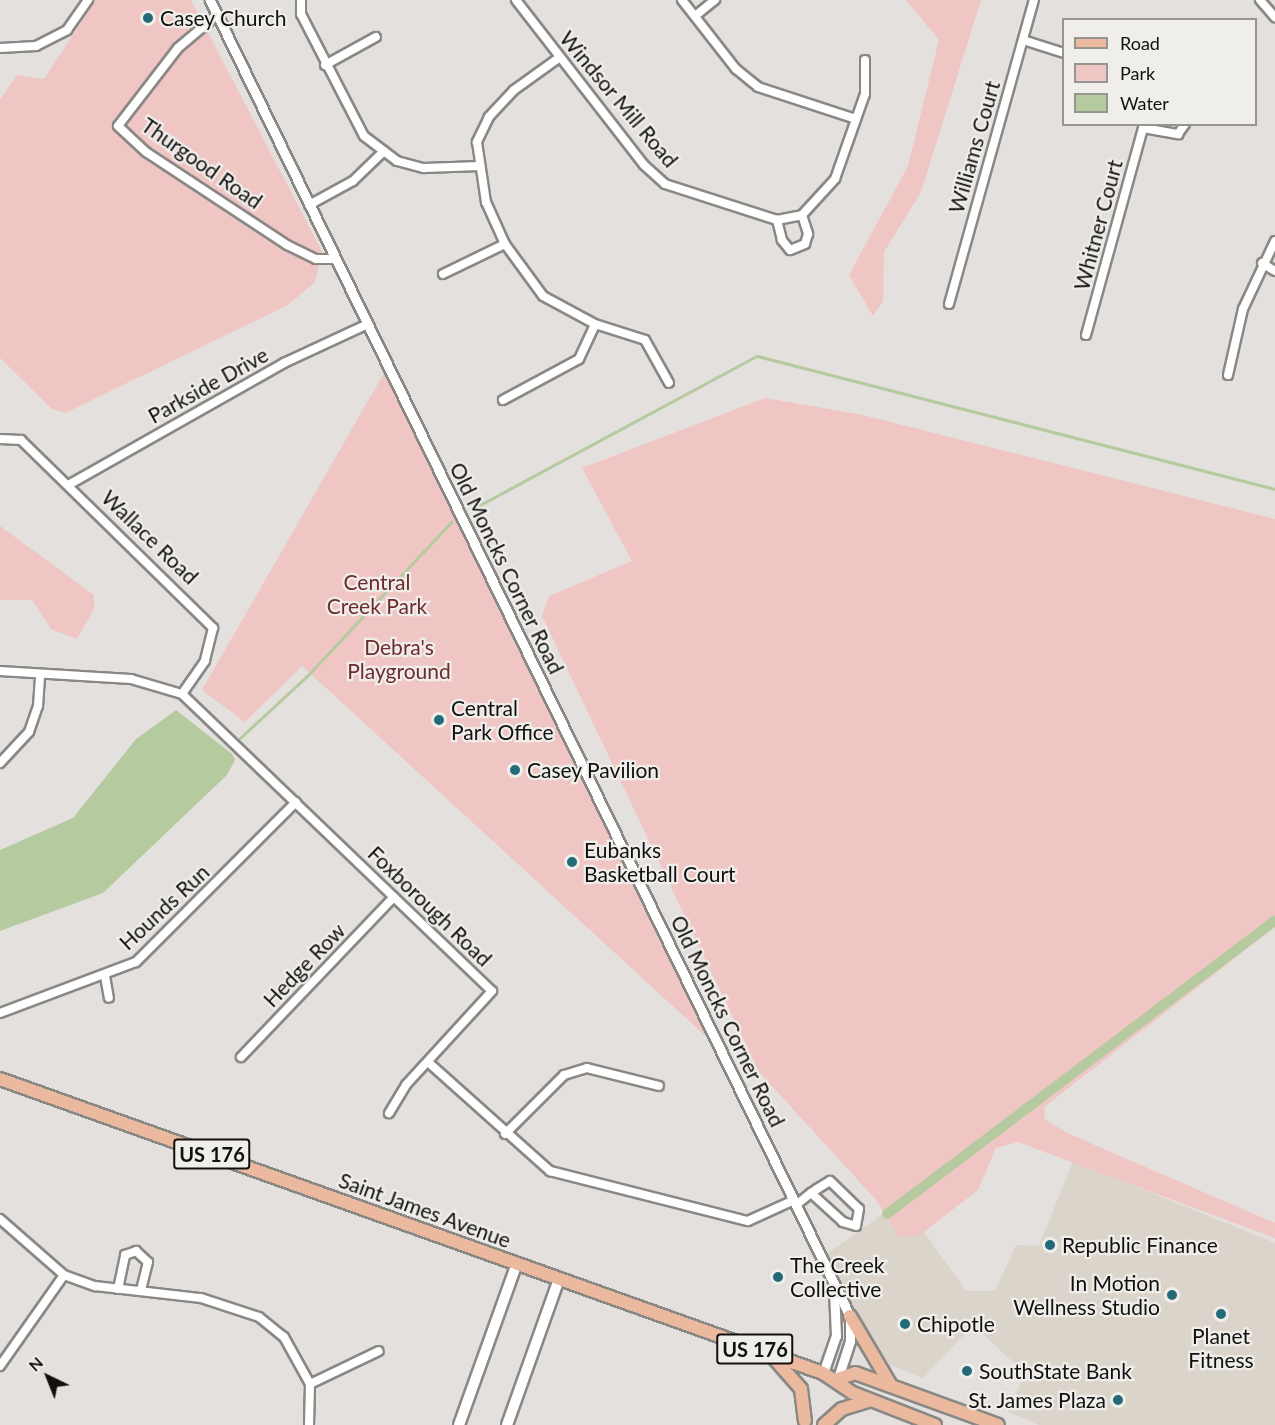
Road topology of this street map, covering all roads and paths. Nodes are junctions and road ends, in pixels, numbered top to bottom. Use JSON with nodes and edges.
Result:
{"nodes":[{"id":1,"x":88,"y":0,"type":"edge"},
{"id":2,"x":210,"y":0,"type":"edge"},
{"id":3,"x":301,"y":0,"type":"edge"},
{"id":4,"x":516,"y":0,"type":"edge"},
{"id":5,"x":682,"y":0,"type":"edge"},
{"id":6,"x":715,"y":0,"type":"edge"},
{"id":7,"x":1034,"y":0,"type":"edge"},
{"id":8,"x":1260,"y":0,"type":"edge"},
{"id":9,"x":217,"y":15,"type":"junction"},
{"id":10,"x":695,"y":16,"type":"junction"},
{"id":11,"x":1275,"y":17,"type":"edge"},
{"id":12,"x":376,"y":37,"type":"dead end"},
{"id":13,"x":1023,"y":40,"type":"junction"},
{"id":14,"x":0,"y":48,"type":"edge"},
{"id":15,"x":1062,"y":52,"type":"edge"},
{"id":16,"x":560,"y":57,"type":"junction"},
{"id":17,"x":866,"y":60,"type":"dead end"},
{"id":18,"x":325,"y":65,"type":"junction"},
{"id":19,"x":856,"y":119,"type":"junction"},
{"id":20,"x":1144,"y":126,"type":"edge"},
{"id":21,"x":1184,"y":126,"type":"edge"},
{"id":22,"x":384,"y":151,"type":"junction"},
{"id":23,"x":480,"y":166,"type":"junction"},
{"id":24,"x":309,"y":205,"type":"junction"},
{"id":25,"x":802,"y":215,"type":"junction"},
{"id":26,"x":777,"y":220,"type":"junction"},
{"id":27,"x":505,"y":244,"type":"junction"},
{"id":28,"x":1274,"y":245,"type":"edge"},
{"id":29,"x":334,"y":259,"type":"junction"},
{"id":30,"x":1262,"y":263,"type":"junction"},
{"id":31,"x":1275,"y":271,"type":"edge"},
{"id":32,"x":443,"y":274,"type":"dead end"},
{"id":33,"x":949,"y":304,"type":"dead end"},
{"id":34,"x":595,"y":324,"type":"junction"},
{"id":35,"x":366,"y":325,"type":"junction"},
{"id":36,"x":1086,"y":335,"type":"dead end"},
{"id":37,"x":1228,"y":375,"type":"dead end"},
{"id":38,"x":669,"y":383,"type":"dead end"},
{"id":39,"x":502,"y":400,"type":"dead end"},
{"id":40,"x":0,"y":439,"type":"edge"},
{"id":41,"x":70,"y":484,"type":"junction"},
{"id":42,"x":0,"y":671,"type":"edge"},
{"id":43,"x":40,"y":676,"type":"junction"},
{"id":44,"x":182,"y":694,"type":"junction"},
{"id":45,"x":0,"y":763,"type":"edge"},
{"id":46,"x":296,"y":802,"type":"junction"},
{"id":47,"x":394,"y":897,"type":"junction"},
{"id":48,"x":105,"y":976,"type":"junction"},
{"id":49,"x":110,"y":998,"type":"dead end"},
{"id":50,"x":0,"y":1013,"type":"edge"},
{"id":51,"x":241,"y":1057,"type":"dead end"},
{"id":52,"x":428,"y":1062,"type":"junction"},
{"id":53,"x":0,"y":1078,"type":"edge"},
{"id":54,"x":659,"y":1086,"type":"dead end"},
{"id":55,"x":389,"y":1113,"type":"dead end"},
{"id":56,"x":505,"y":1134,"type":"junction"},
{"id":57,"x":811,"y":1193,"type":"junction"},
{"id":58,"x":795,"y":1202,"type":"junction"},
{"id":59,"x":0,"y":1219,"type":"edge"},
{"id":60,"x":517,"y":1263,"type":"junction"},
{"id":61,"x":64,"y":1275,"type":"junction"},
{"id":62,"x":559,"y":1279,"type":"junction"},
{"id":63,"x":833,"y":1282,"type":"junction"},
{"id":64,"x":118,"y":1289,"type":"junction"},
{"id":65,"x":141,"y":1290,"type":"junction"},
{"id":66,"x":849,"y":1316,"type":"junction"},
{"id":67,"x":379,"y":1351,"type":"dead end"},
{"id":68,"x":771,"y":1355,"type":"junction"},
{"id":69,"x":0,"y":1366,"type":"edge"},
{"id":70,"x":823,"y":1373,"type":"junction"},
{"id":71,"x":838,"y":1378,"type":"junction"},
{"id":72,"x":310,"y":1384,"type":"junction"},
{"id":73,"x":894,"y":1386,"type":"junction"},
{"id":74,"x":873,"y":1401,"type":"junction"},
{"id":75,"x":805,"y":1421,"type":"dead end"},
{"id":76,"x":309,"y":1425,"type":"edge"},
{"id":77,"x":459,"y":1425,"type":"edge"},
{"id":78,"x":507,"y":1425,"type":"edge"},
{"id":79,"x":825,"y":1425,"type":"edge"},
{"id":80,"x":935,"y":1425,"type":"edge"},
{"id":81,"x":999,"y":1425,"type":"edge"}],
"edges":[{"from":1,"to":14,"type":"street"},
{"from":2,"to":9,"type":"street","name":"Old Moncks Corner Road"},
{"from":3,"to":18,"type":"street"},
{"from":4,"to":16,"type":"street","name":"Windsor Mill Road"},
{"from":5,"to":10,"type":"street"},
{"from":6,"to":10,"type":"street"},
{"from":7,"to":13,"type":"street","name":"Williams Court"},
{"from":8,"to":11,"type":"street"},
{"from":9,"to":24,"type":"street","name":"Old Moncks Corner Road"},
{"from":9,"to":29,"type":"street","name":"Thurgood Road"},
{"from":10,"to":19,"type":"street"},
{"from":12,"to":18,"type":"street"},
{"from":13,"to":15,"type":"street"},
{"from":13,"to":33,"type":"street","name":"Williams Court"},
{"from":16,"to":23,"type":"street"},
{"from":16,"to":26,"type":"street","name":"Windsor Mill Road"},
{"from":17,"to":19,"type":"street"},
{"from":18,"to":22,"type":"street"},
{"from":19,"to":25,"type":"street"},
{"from":20,"to":21,"type":"street"},
{"from":20,"to":36,"type":"street","name":"Whitner Court"},
{"from":22,"to":23,"type":"street"},
{"from":22,"to":24,"type":"street"},
{"from":23,"to":27,"type":"street"},
{"from":24,"to":29,"type":"street","name":"Old Moncks Corner Road"},
{"from":25,"to":26,"type":"street"},
{"from":25,"to":26,"type":"street"},
{"from":27,"to":32,"type":"street"},
{"from":27,"to":34,"type":"street"},
{"from":28,"to":30,"type":"street"},
{"from":29,"to":35,"type":"street","name":"Old Moncks Corner Road"},
{"from":30,"to":31,"type":"street"},
{"from":30,"to":37,"type":"street"},
{"from":34,"to":38,"type":"street"},
{"from":34,"to":39,"type":"street"},
{"from":35,"to":41,"type":"street","name":"Parkside Drive"},
{"from":35,"to":58,"type":"street","name":"Old Moncks Corner Road"},
{"from":40,"to":41,"type":"street","name":"Wallace Road"},
{"from":41,"to":44,"type":"street","name":"Wallace Road"},
{"from":42,"to":43,"type":"street","name":"Foxborough Road"},
{"from":43,"to":44,"type":"street","name":"Foxborough Road"},
{"from":43,"to":45,"type":"street"},
{"from":44,"to":46,"type":"street","name":"Foxborough Road"},
{"from":46,"to":47,"type":"street","name":"Foxborough Road"},
{"from":46,"to":48,"type":"street","name":"Hounds Run"},
{"from":47,"to":51,"type":"street","name":"Hedge Row"},
{"from":47,"to":52,"type":"street","name":"Foxborough Road"},
{"from":48,"to":49,"type":"street"},
{"from":48,"to":50,"type":"street","name":"Hounds Run"},
{"from":52,"to":55,"type":"street"},
{"from":52,"to":56,"type":"street"},
{"from":53,"to":60,"type":"main road","name":"Saint James Avenue","number":"US 176"},
{"from":54,"to":56,"type":"street"},
{"from":56,"to":58,"type":"street"},
{"from":57,"to":57,"type":"street"},
{"from":57,"to":58,"type":"street"},
{"from":58,"to":63,"type":"street","name":"Old Moncks Corner Road"},
{"from":59,"to":61,"type":"street"},
{"from":60,"to":62,"type":"main road","name":"Saint James Avenue","number":"US 176"},
{"from":60,"to":77,"type":"main road"},
{"from":61,"to":64,"type":"street"},
{"from":61,"to":69,"type":"street"},
{"from":62,"to":68,"type":"main road","name":"Saint James Avenue","number":"US 176"},
{"from":62,"to":78,"type":"main road"},
{"from":63,"to":66,"type":"street","name":"Old Moncks Corner Road"},
{"from":63,"to":70,"type":"street"},
{"from":64,"to":65,"type":"street"},
{"from":64,"to":65,"type":"street"},
{"from":65,"to":72,"type":"street"},
{"from":66,"to":71,"type":"street"},
{"from":66,"to":73,"type":"main road"},
{"from":67,"to":72,"type":"street"},
{"from":68,"to":70,"type":"main road","name":"Saint James Avenue","number":"US 176"},
{"from":68,"to":75,"type":"main road"},
{"from":70,"to":71,"type":"main road","name":"Saint James Avenue","number":"US 176"},
{"from":71,"to":73,"type":"main road","name":"Saint James Avenue","number":"US 176"},
{"from":71,"to":74,"type":"main road","name":"Saint James Avenue"},
{"from":72,"to":76,"type":"street"},
{"from":73,"to":81,"type":"main road","name":"Saint James Avenue","number":"US 176"},
{"from":74,"to":79,"type":"main road"},
{"from":74,"to":80,"type":"main road","name":"Saint James Avenue"}]}
